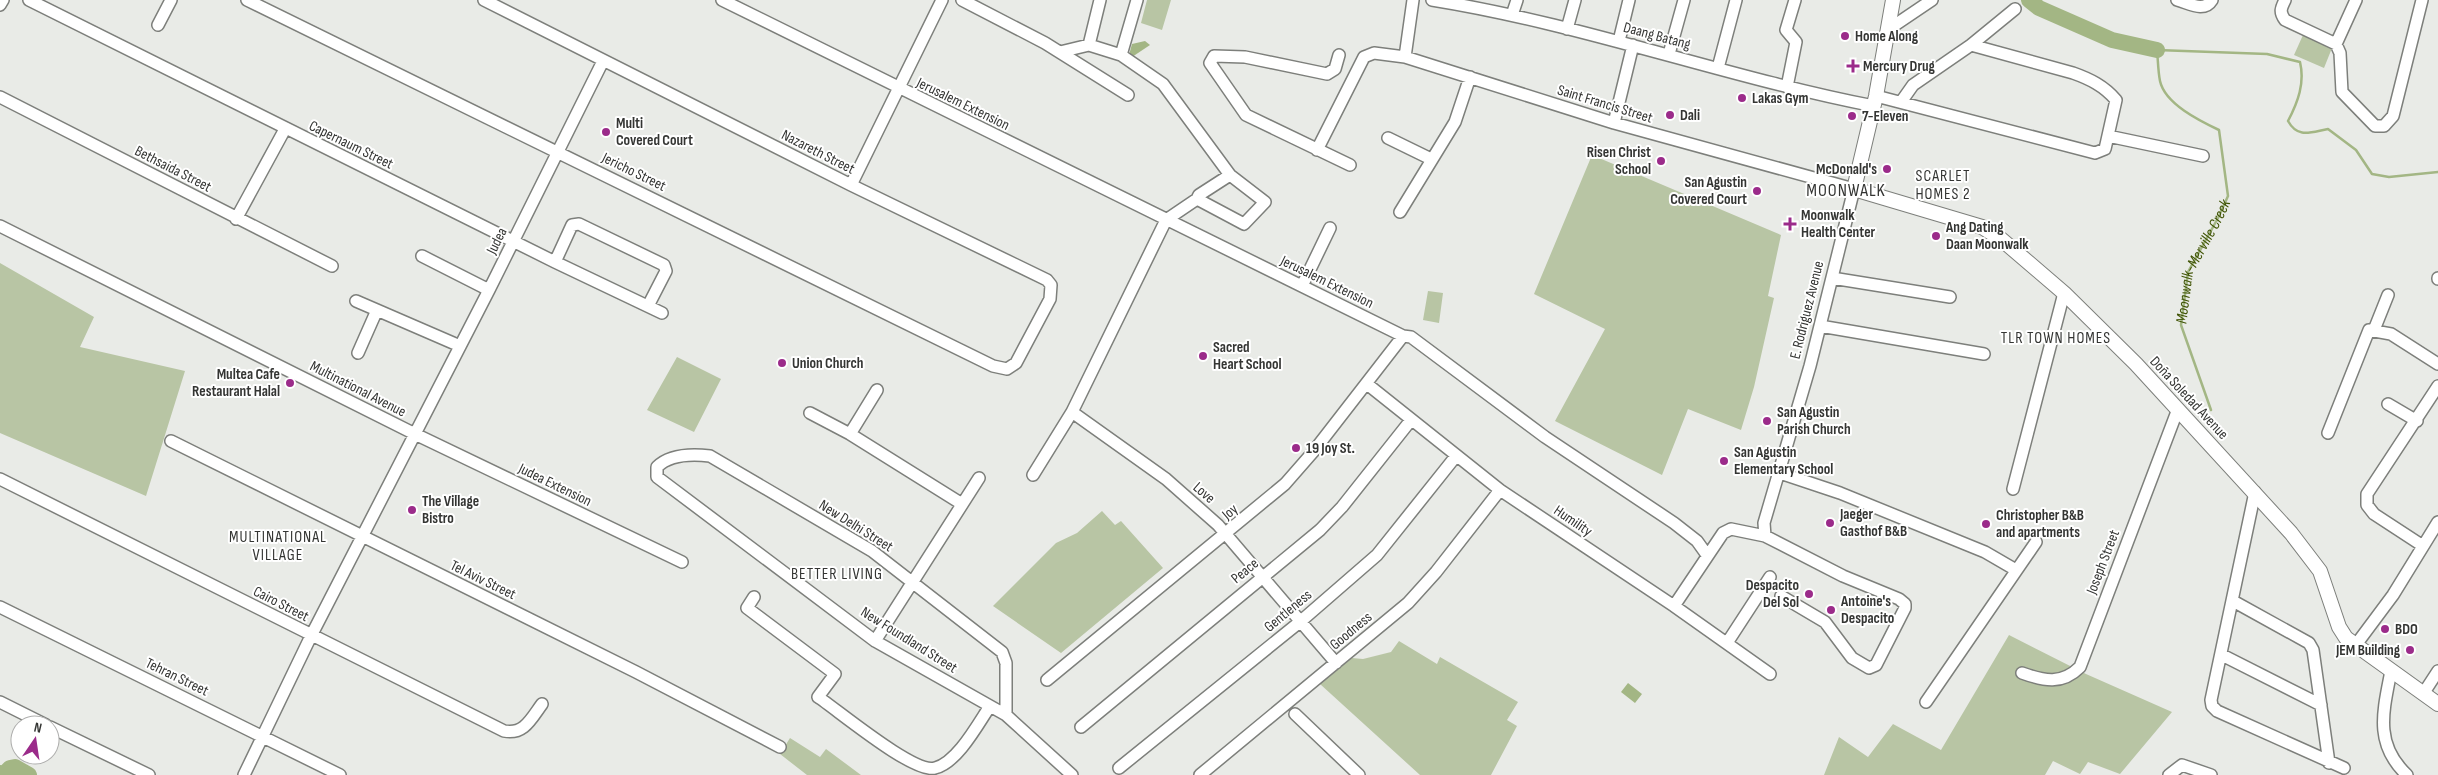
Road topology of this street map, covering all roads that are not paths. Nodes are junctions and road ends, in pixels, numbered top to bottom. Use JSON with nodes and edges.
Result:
{"nodes":[{"id":1,"x":3,"y":0,"type":"edge"},
{"id":2,"x":29,"y":0,"type":"edge"},
{"id":3,"x":171,"y":0,"type":"edge"},
{"id":4,"x":248,"y":0,"type":"edge"},
{"id":5,"x":484,"y":0,"type":"edge"},
{"id":6,"x":722,"y":0,"type":"edge"},
{"id":7,"x":942,"y":0,"type":"edge"},
{"id":8,"x":962,"y":0,"type":"edge"},
{"id":9,"x":1100,"y":0,"type":"edge"},
{"id":10,"x":1137,"y":0,"type":"edge"},
{"id":11,"x":1413,"y":0,"type":"edge"},
{"id":12,"x":1432,"y":0,"type":"edge"},
{"id":13,"x":1516,"y":0,"type":"edge"},
{"id":14,"x":1574,"y":0,"type":"edge"},
{"id":15,"x":1629,"y":0,"type":"edge"},
{"id":16,"x":1684,"y":0,"type":"edge"},
{"id":17,"x":1736,"y":0,"type":"edge"},
{"id":18,"x":1795,"y":0,"type":"edge"},
{"id":19,"x":1893,"y":0,"type":"edge"},
{"id":20,"x":1932,"y":0,"type":"edge"},
{"id":21,"x":2177,"y":0,"type":"edge"},
{"id":22,"x":2285,"y":0,"type":"edge"},
{"id":23,"x":2356,"y":0,"type":"edge"},
{"id":24,"x":2422,"y":0,"type":"edge"},
{"id":25,"x":1471,"y":3,"type":"edge"},
{"id":26,"x":2209,"y":3,"type":"edge"},
{"id":27,"x":0,"y":5,"type":"edge"},
{"id":28,"x":2014,"y":9,"type":"dead end"},
{"id":29,"x":1512,"y":14,"type":"junction"},
{"id":30,"x":158,"y":25,"type":"dead end"},
{"id":31,"x":1567,"y":29,"type":"junction"},
{"id":32,"x":1889,"y":29,"type":"junction"},
{"id":33,"x":1618,"y":41,"type":"junction"},
{"id":34,"x":2336,"y":44,"type":"junction"},
{"id":35,"x":1089,"y":45,"type":"junction"},
{"id":36,"x":1633,"y":45,"type":"junction"},
{"id":37,"x":1971,"y":45,"type":"junction"},
{"id":38,"x":1060,"y":52,"type":"junction"},
{"id":39,"x":1669,"y":54,"type":"junction"},
{"id":40,"x":1121,"y":55,"type":"junction"},
{"id":41,"x":1339,"y":55,"type":"dead end"},
{"id":42,"x":1405,"y":57,"type":"junction"},
{"id":43,"x":603,"y":61,"type":"junction"},
{"id":44,"x":1718,"y":68,"type":"junction"},
{"id":45,"x":1470,"y":77,"type":"junction"},
{"id":46,"x":1787,"y":87,"type":"junction"},
{"id":47,"x":899,"y":89,"type":"junction"},
{"id":48,"x":1128,"y":95,"type":"dead end"},
{"id":49,"x":0,"y":98,"type":"edge"},
{"id":50,"x":1875,"y":101,"type":"junction"},
{"id":51,"x":1901,"y":102,"type":"junction"},
{"id":52,"x":1614,"y":123,"type":"junction"},
{"id":53,"x":285,"y":129,"type":"junction"},
{"id":54,"x":2108,"y":136,"type":"junction"},
{"id":55,"x":1388,"y":138,"type":"dead end"},
{"id":56,"x":1317,"y":150,"type":"junction"},
{"id":57,"x":559,"y":152,"type":"junction"},
{"id":58,"x":2203,"y":156,"type":"dead end"},
{"id":59,"x":1431,"y":159,"type":"junction"},
{"id":60,"x":1350,"y":165,"type":"dead end"},
{"id":61,"x":1230,"y":175,"type":"junction"},
{"id":62,"x":851,"y":185,"type":"junction"},
{"id":63,"x":1854,"y":189,"type":"junction"},
{"id":64,"x":1197,"y":199,"type":"junction"},
{"id":65,"x":1400,"y":212,"type":"dead end"},
{"id":66,"x":236,"y":218,"type":"junction"},
{"id":67,"x":1166,"y":220,"type":"junction"},
{"id":68,"x":0,"y":226,"type":"edge"},
{"id":69,"x":1330,"y":228,"type":"dead end"},
{"id":70,"x":514,"y":242,"type":"junction"},
{"id":71,"x":422,"y":256,"type":"dead end"},
{"id":72,"x":554,"y":262,"type":"junction"},
{"id":73,"x":332,"y":266,"type":"dead end"},
{"id":74,"x":1832,"y":278,"type":"junction"},
{"id":75,"x":1302,"y":286,"type":"junction"},
{"id":76,"x":489,"y":290,"type":"junction"},
{"id":77,"x":2064,"y":293,"type":"junction"},
{"id":78,"x":2388,"y":294,"type":"dead end"},
{"id":79,"x":1950,"y":297,"type":"dead end"},
{"id":80,"x":356,"y":301,"type":"dead end"},
{"id":81,"x":648,"y":306,"type":"junction"},
{"id":82,"x":376,"y":310,"type":"junction"},
{"id":83,"x":662,"y":313,"type":"dead end"},
{"id":84,"x":1820,"y":326,"type":"junction"},
{"id":85,"x":2372,"y":330,"type":"junction"},
{"id":86,"x":1403,"y":336,"type":"junction"},
{"id":87,"x":460,"y":346,"type":"junction"},
{"id":88,"x":358,"y":353,"type":"dead end"},
{"id":89,"x":1984,"y":354,"type":"dead end"},
{"id":90,"x":2438,"y":364,"type":"edge"},
{"id":91,"x":1007,"y":369,"type":"joint"},
{"id":92,"x":1367,"y":384,"type":"junction"},
{"id":93,"x":2438,"y":386,"type":"edge"},
{"id":94,"x":877,"y":390,"type":"dead end"},
{"id":95,"x":2388,"y":404,"type":"dead end"},
{"id":96,"x":2178,"y":409,"type":"junction"},
{"id":97,"x":1072,"y":412,"type":"junction"},
{"id":98,"x":810,"y":413,"type":"dead end"},
{"id":99,"x":1411,"y":420,"type":"junction"},
{"id":100,"x":2417,"y":421,"type":"junction"},
{"id":101,"x":2328,"y":432,"type":"dead end"},
{"id":102,"x":416,"y":434,"type":"junction"},
{"id":103,"x":850,"y":434,"type":"junction"},
{"id":104,"x":171,"y":441,"type":"dead end"},
{"id":105,"x":1456,"y":456,"type":"junction"},
{"id":106,"x":1780,"y":473,"type":"junction"},
{"id":107,"x":1033,"y":475,"type":"dead end"},
{"id":108,"x":657,"y":477,"type":"joint"},
{"id":109,"x":979,"y":478,"type":"dead end"},
{"id":110,"x":0,"y":479,"type":"edge"},
{"id":111,"x":1500,"y":490,"type":"junction"},
{"id":112,"x":2013,"y":490,"type":"dead end"},
{"id":113,"x":2254,"y":499,"type":"junction"},
{"id":114,"x":962,"y":504,"type":"junction"},
{"id":115,"x":2438,"y":522,"type":"edge"},
{"id":116,"x":1227,"y":534,"type":"junction"},
{"id":117,"x":1765,"y":536,"type":"junction"},
{"id":118,"x":362,"y":537,"type":"junction"},
{"id":119,"x":2036,"y":542,"type":"dead end"},
{"id":120,"x":2422,"y":546,"type":"junction"},
{"id":121,"x":1707,"y":555,"type":"junction"},
{"id":122,"x":682,"y":562,"type":"dead end"},
{"id":123,"x":2016,"y":570,"type":"junction"},
{"id":124,"x":1263,"y":576,"type":"junction"},
{"id":125,"x":1770,"y":577,"type":"dead end"},
{"id":126,"x":912,"y":583,"type":"junction"},
{"id":127,"x":1782,"y":596,"type":"dead end"},
{"id":128,"x":754,"y":597,"type":"dead end"},
{"id":129,"x":2233,"y":601,"type":"junction"},
{"id":130,"x":1674,"y":606,"type":"junction"},
{"id":131,"x":0,"y":607,"type":"edge"},
{"id":132,"x":1300,"y":621,"type":"junction"},
{"id":133,"x":311,"y":636,"type":"junction"},
{"id":134,"x":875,"y":641,"type":"junction"},
{"id":135,"x":1728,"y":644,"type":"junction"},
{"id":136,"x":2355,"y":646,"type":"junction"},
{"id":137,"x":2222,"y":655,"type":"junction"},
{"id":138,"x":1336,"y":663,"type":"junction"},
{"id":139,"x":2391,"y":671,"type":"junction"},
{"id":140,"x":2438,"y":671,"type":"edge"},
{"id":141,"x":2022,"y":673,"type":"dead end"},
{"id":142,"x":1770,"y":674,"type":"dead end"},
{"id":143,"x":1047,"y":680,"type":"dead end"},
{"id":144,"x":2423,"y":694,"type":"junction"},
{"id":145,"x":0,"y":702,"type":"edge"},
{"id":146,"x":1926,"y":702,"type":"dead end"},
{"id":147,"x":542,"y":704,"type":"dead end"},
{"id":148,"x":2438,"y":704,"type":"edge"},
{"id":149,"x":2320,"y":705,"type":"junction"},
{"id":150,"x":990,"y":706,"type":"junction"},
{"id":151,"x":1295,"y":714,"type":"dead end"},
{"id":152,"x":26,"y":715,"type":"edge"},
{"id":153,"x":1006,"y":715,"type":"junction"},
{"id":154,"x":1081,"y":727,"type":"dead end"},
{"id":155,"x":60,"y":732,"type":"edge"},
{"id":156,"x":263,"y":737,"type":"junction"},
{"id":157,"x":780,"y":747,"type":"dead end"},
{"id":158,"x":2329,"y":763,"type":"junction"},
{"id":159,"x":1119,"y":768,"type":"dead end"},
{"id":160,"x":2344,"y":768,"type":"dead end"},
{"id":161,"x":149,"y":775,"type":"edge"},
{"id":162,"x":244,"y":775,"type":"edge"},
{"id":163,"x":340,"y":775,"type":"edge"},
{"id":164,"x":1072,"y":775,"type":"edge"},
{"id":165,"x":1200,"y":775,"type":"edge"},
{"id":166,"x":1359,"y":775,"type":"edge"},
{"id":167,"x":2169,"y":775,"type":"edge"},
{"id":168,"x":2211,"y":775,"type":"edge"},
{"id":169,"x":2407,"y":775,"type":"edge"}],
"edges":[{"from":1,"to":27,"type":"street"},
{"from":2,"to":53,"type":"street","name":"Capernaum Street"},
{"from":3,"to":30,"type":"street"},
{"from":4,"to":57,"type":"street","name":"Jericho Street"},
{"from":5,"to":43,"type":"street","name":"Nazareth Street"},
{"from":6,"to":47,"type":"street","name":"Jerusalem Extension"},
{"from":7,"to":47,"type":"street"},
{"from":8,"to":38,"type":"street"},
{"from":9,"to":35,"type":"street"},
{"from":10,"to":40,"type":"street"},
{"from":11,"to":42,"type":"street"},
{"from":12,"to":25,"type":"street","name":"Daang Batang"},
{"from":13,"to":29,"type":"street"},
{"from":14,"to":31,"type":"street"},
{"from":15,"to":33,"type":"street"},
{"from":16,"to":39,"type":"street"},
{"from":17,"to":44,"type":"street"},
{"from":18,"to":46,"type":"street"},
{"from":19,"to":32,"type":"main road","name":"E. Rodriguez Avenue"},
{"from":20,"to":32,"type":"street"},
{"from":21,"to":26,"type":"street"},
{"from":22,"to":34,"type":"street"},
{"from":23,"to":34,"type":"street"},
{"from":24,"to":34,"type":"street"},
{"from":25,"to":29,"type":"street","name":"Daang Batang"},
{"from":28,"to":37,"type":"street"},
{"from":29,"to":31,"type":"street","name":"Daang Batang"},
{"from":31,"to":33,"type":"street","name":"Daang Batang"},
{"from":32,"to":50,"type":"main road","name":"E. Rodriguez Avenue"},
{"from":33,"to":36,"type":"street","name":"Daang Batang"},
{"from":35,"to":38,"type":"street"},
{"from":35,"to":40,"type":"street"},
{"from":36,"to":39,"type":"street","name":"Daang Batang"},
{"from":36,"to":52,"type":"street"},
{"from":37,"to":51,"type":"street"},
{"from":37,"to":54,"type":"street"},
{"from":38,"to":48,"type":"street"},
{"from":39,"to":44,"type":"street","name":"Daang Batang"},
{"from":40,"to":61,"type":"street"},
{"from":41,"to":56,"type":"street"},
{"from":42,"to":45,"type":"street","name":"Saint Francis Street"},
{"from":42,"to":56,"type":"street","name":"Saint Francis Street"},
{"from":43,"to":57,"type":"street","name":"Judea"},
{"from":43,"to":62,"type":"street","name":"Nazareth Street"},
{"from":44,"to":46,"type":"street","name":"Daang Batang"},
{"from":45,"to":52,"type":"street","name":"Saint Francis Street"},
{"from":45,"to":59,"type":"street"},
{"from":46,"to":50,"type":"street","name":"Daang Batang"},
{"from":47,"to":62,"type":"street"},
{"from":47,"to":67,"type":"street","name":"Jerusalem Extension"},
{"from":49,"to":66,"type":"street","name":"Bethsaida Street"},
{"from":50,"to":51,"type":"street","name":"Daang Batang"},
{"from":50,"to":63,"type":"main road","name":"E. Rodriguez Avenue"},
{"from":51,"to":54,"type":"street","name":"Daang Batang"},
{"from":52,"to":63,"type":"street","name":"Saint Francis Street"},
{"from":53,"to":66,"type":"street"},
{"from":53,"to":70,"type":"street","name":"Capernaum Street"},
{"from":54,"to":58,"type":"street"},
{"from":55,"to":59,"type":"street"},
{"from":56,"to":60,"type":"street"},
{"from":57,"to":70,"type":"street","name":"Judea"},
{"from":57,"to":91,"type":"street","name":"Jericho Street"},
{"from":59,"to":65,"type":"street"},
{"from":61,"to":64,"type":"street"},
{"from":61,"to":64,"type":"street"},
{"from":62,"to":91,"type":"street","name":"Nazareth Street"},
{"from":63,"to":74,"type":"street","name":"E. Rodriguez Avenue"},
{"from":63,"to":77,"type":"main road","name":"Doña Soledad Avenue"},
{"from":64,"to":67,"type":"street"},
{"from":66,"to":73,"type":"street","name":"Bethsaida Street"},
{"from":67,"to":75,"type":"street","name":"Jerusalem Extension"},
{"from":67,"to":97,"type":"street"},
{"from":68,"to":102,"type":"street","name":"Multinational Avenue"},
{"from":69,"to":75,"type":"street"},
{"from":70,"to":72,"type":"street","name":"Capernaum Street"},
{"from":70,"to":76,"type":"street","name":"Judea"},
{"from":71,"to":76,"type":"street"},
{"from":72,"to":81,"type":"street","name":"Capernaum Street"},
{"from":72,"to":81,"type":"street"},
{"from":74,"to":79,"type":"street"},
{"from":74,"to":84,"type":"street","name":"E. Rodriguez Avenue"},
{"from":75,"to":86,"type":"street","name":"Jerusalem Extension"},
{"from":76,"to":87,"type":"street","name":"Judea"},
{"from":77,"to":96,"type":"main road","name":"Doña Soledad Avenue"},
{"from":77,"to":112,"type":"street"},
{"from":78,"to":85,"type":"street"},
{"from":80,"to":82,"type":"street"},
{"from":81,"to":83,"type":"street","name":"Capernaum Street"},
{"from":82,"to":87,"type":"street"},
{"from":82,"to":88,"type":"street"},
{"from":84,"to":89,"type":"street"},
{"from":84,"to":106,"type":"street","name":"E. Rodriguez Avenue"},
{"from":85,"to":90,"type":"street"},
{"from":85,"to":101,"type":"street"},
{"from":86,"to":92,"type":"street","name":"Joy"},
{"from":86,"to":121,"type":"street","name":"Jerusalem Extension"},
{"from":87,"to":102,"type":"street","name":"Judea"},
{"from":92,"to":99,"type":"street","name":"Humility"},
{"from":92,"to":116,"type":"street","name":"Joy"},
{"from":93,"to":100,"type":"street"},
{"from":94,"to":103,"type":"street"},
{"from":95,"to":100,"type":"street"},
{"from":96,"to":113,"type":"main road","name":"Doña Soledad Avenue"},
{"from":96,"to":141,"type":"street","name":"Joseph Street"},
{"from":97,"to":107,"type":"street"},
{"from":97,"to":116,"type":"street","name":"Love"},
{"from":98,"to":103,"type":"street"},
{"from":99,"to":105,"type":"street","name":"Humility"},
{"from":99,"to":124,"type":"street","name":"Peace"},
{"from":100,"to":120,"type":"street"},
{"from":102,"to":118,"type":"street","name":"Multinational Avenue"},
{"from":102,"to":122,"type":"street","name":"Judea Extension"},
{"from":103,"to":114,"type":"street"},
{"from":104,"to":118,"type":"street","name":"Tel Aviv Street"},
{"from":105,"to":111,"type":"street","name":"Humility"},
{"from":105,"to":132,"type":"street","name":"Gentleness"},
{"from":106,"to":117,"type":"street","name":"E. Rodriguez Avenue"},
{"from":106,"to":123,"type":"street"},
{"from":108,"to":126,"type":"street","name":"New Delhi Street"},
{"from":108,"to":134,"type":"street","name":"New Foundland Street"},
{"from":109,"to":114,"type":"street"},
{"from":110,"to":133,"type":"street","name":"Cairo Street"},
{"from":111,"to":130,"type":"street","name":"Humility"},
{"from":111,"to":138,"type":"street","name":"Goodness"},
{"from":113,"to":129,"type":"street"},
{"from":113,"to":136,"type":"main road","name":"Doña Soledad Avenue"},
{"from":114,"to":126,"type":"street"},
{"from":115,"to":120,"type":"street"},
{"from":116,"to":124,"type":"street","name":"Love"},
{"from":116,"to":143,"type":"street","name":"Joy"},
{"from":117,"to":121,"type":"street"},
{"from":117,"to":127,"type":"street"},
{"from":118,"to":133,"type":"street","name":"Multinational Avenue"},
{"from":118,"to":157,"type":"street","name":"Tel Aviv Street"},
{"from":119,"to":123,"type":"street"},
{"from":120,"to":136,"type":"street"},
{"from":121,"to":130,"type":"street"},
{"from":123,"to":146,"type":"street"},
{"from":124,"to":132,"type":"street","name":"Love"},
{"from":124,"to":154,"type":"street","name":"Peace"},
{"from":125,"to":135,"type":"street"},
{"from":126,"to":134,"type":"street"},
{"from":126,"to":153,"type":"street","name":"New Delhi Street"},
{"from":128,"to":150,"type":"street"},
{"from":129,"to":137,"type":"street"},
{"from":129,"to":149,"type":"street"},
{"from":130,"to":135,"type":"street","name":"Humility"},
{"from":131,"to":156,"type":"street","name":"Tehran Street"},
{"from":132,"to":138,"type":"street","name":"Love"},
{"from":132,"to":159,"type":"street","name":"Gentleness"},
{"from":133,"to":147,"type":"street","name":"Cairo Street"},
{"from":133,"to":156,"type":"street","name":"Multinational Avenue"},
{"from":134,"to":150,"type":"street","name":"New Foundland Street"},
{"from":135,"to":142,"type":"street","name":"Humility"},
{"from":136,"to":139,"type":"main road","name":"Doña Soledad Avenue"},
{"from":137,"to":149,"type":"street"},
{"from":137,"to":158,"type":"street"},
{"from":138,"to":165,"type":"street","name":"Goodness"},
{"from":139,"to":144,"type":"main road","name":"Doña Soledad Avenue"},
{"from":139,"to":169,"type":"street"},
{"from":140,"to":144,"type":"street"},
{"from":144,"to":148,"type":"main road","name":"Doña Soledad Avenue"},
{"from":145,"to":152,"type":"street"},
{"from":149,"to":158,"type":"street"},
{"from":150,"to":153,"type":"street","name":"New Foundland Street"},
{"from":151,"to":166,"type":"street"},
{"from":153,"to":164,"type":"street","name":"New Foundland Street"},
{"from":155,"to":161,"type":"street"},
{"from":156,"to":162,"type":"street","name":"Multinational Avenue"},
{"from":156,"to":163,"type":"street","name":"Tehran Street"},
{"from":158,"to":160,"type":"street"},
{"from":167,"to":168,"type":"street"}]}
